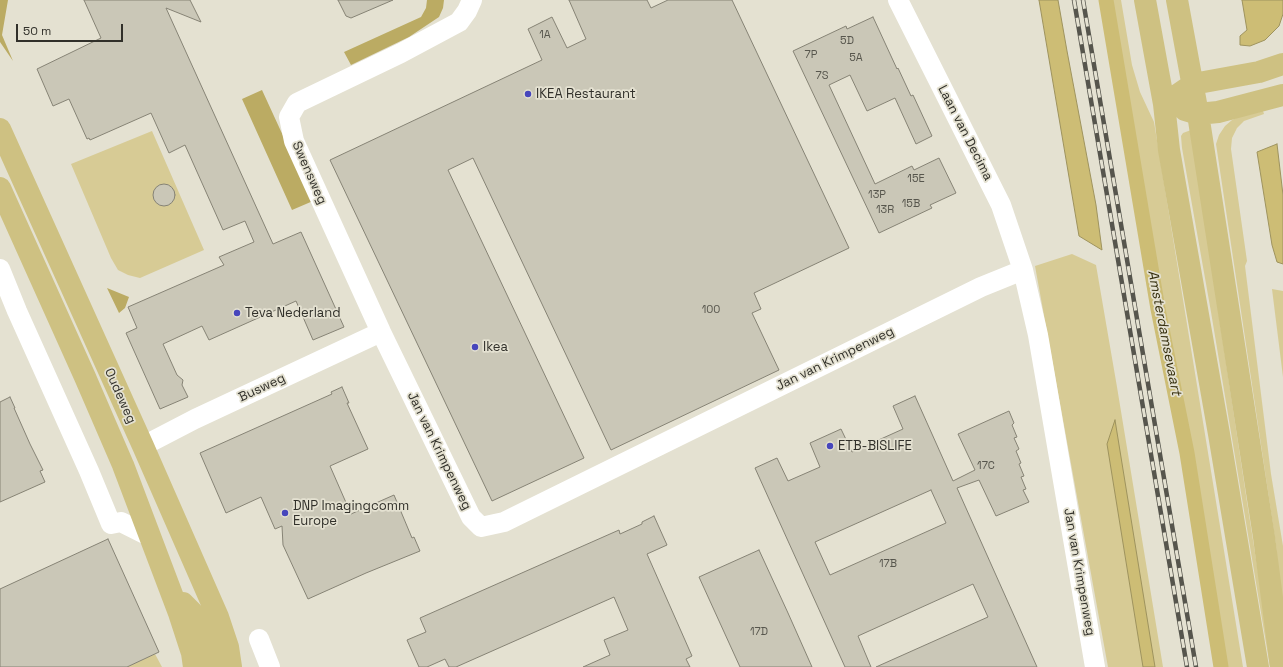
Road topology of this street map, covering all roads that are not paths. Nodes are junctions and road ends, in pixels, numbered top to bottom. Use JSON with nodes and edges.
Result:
{"nodes":[{"id":1,"x":898,"y":0,"type":"edge"},
{"id":2,"x":1145,"y":0,"type":"edge"},
{"id":3,"x":1177,"y":0,"type":"edge"},
{"id":4,"x":468,"y":4,"type":"edge"},
{"id":5,"x":1283,"y":64,"type":"edge"},
{"id":6,"x":1193,"y":84,"type":"junction"},
{"id":7,"x":1283,"y":95,"type":"edge"},
{"id":8,"x":1164,"y":104,"type":"junction"},
{"id":9,"x":1198,"y":114,"type":"junction"},
{"id":10,"x":0,"y":129,"type":"edge"},
{"id":11,"x":0,"y":188,"type":"edge"},
{"id":12,"x":5,"y":216,"type":"edge"},
{"id":13,"x":0,"y":269,"type":"edge"},
{"id":14,"x":1022,"y":270,"type":"junction"},
{"id":15,"x":381,"y":332,"type":"junction"},
{"id":16,"x":143,"y":446,"type":"junction"},
{"id":17,"x":149,"y":536,"type":"junction"},
{"id":18,"x":170,"y":592,"type":"junction"},
{"id":19,"x":259,"y":639,"type":"dead end"},
{"id":20,"x":194,"y":667,"type":"edge"},
{"id":21,"x":211,"y":667,"type":"edge"},
{"id":22,"x":232,"y":667,"type":"edge"},
{"id":23,"x":270,"y":667,"type":"edge"},
{"id":24,"x":1095,"y":667,"type":"edge"},
{"id":25,"x":1258,"y":667,"type":"edge"},
{"id":26,"x":1281,"y":667,"type":"edge"}],
"edges":[{"from":1,"to":14,"type":"street","name":"Laan van Decima"},
{"from":2,"to":8,"type":"main road"},
{"from":3,"to":6,"type":"main road"},
{"from":4,"to":15,"type":"street","name":"Swensweg"},
{"from":5,"to":6,"type":"main road"},
{"from":6,"to":8,"type":"main road"},
{"from":6,"to":9,"type":"main road"},
{"from":7,"to":9,"type":"main road"},
{"from":8,"to":9,"type":"main road"},
{"from":8,"to":25,"type":"main road"},
{"from":9,"to":26,"type":"main road"},
{"from":10,"to":16,"type":"main road","name":"Oudeweg"},
{"from":11,"to":12,"type":"main road","name":"Oudeweg"},
{"from":12,"to":17,"type":"main road","name":"Oudeweg"},
{"from":13,"to":17,"type":"street"},
{"from":14,"to":15,"type":"street","name":"Jan van Krimpenweg"},
{"from":14,"to":24,"type":"street","name":"Jan van Krimpenweg"},
{"from":15,"to":16,"type":"street","name":"Busweg"},
{"from":16,"to":22,"type":"main road","name":"Oudeweg"},
{"from":17,"to":18,"type":"main road","name":"Oudeweg"},
{"from":18,"to":20,"type":"main road","name":"Oudeweg"},
{"from":18,"to":21,"type":"main road","name":"Oudeweg"},
{"from":19,"to":23,"type":"street"}]}
